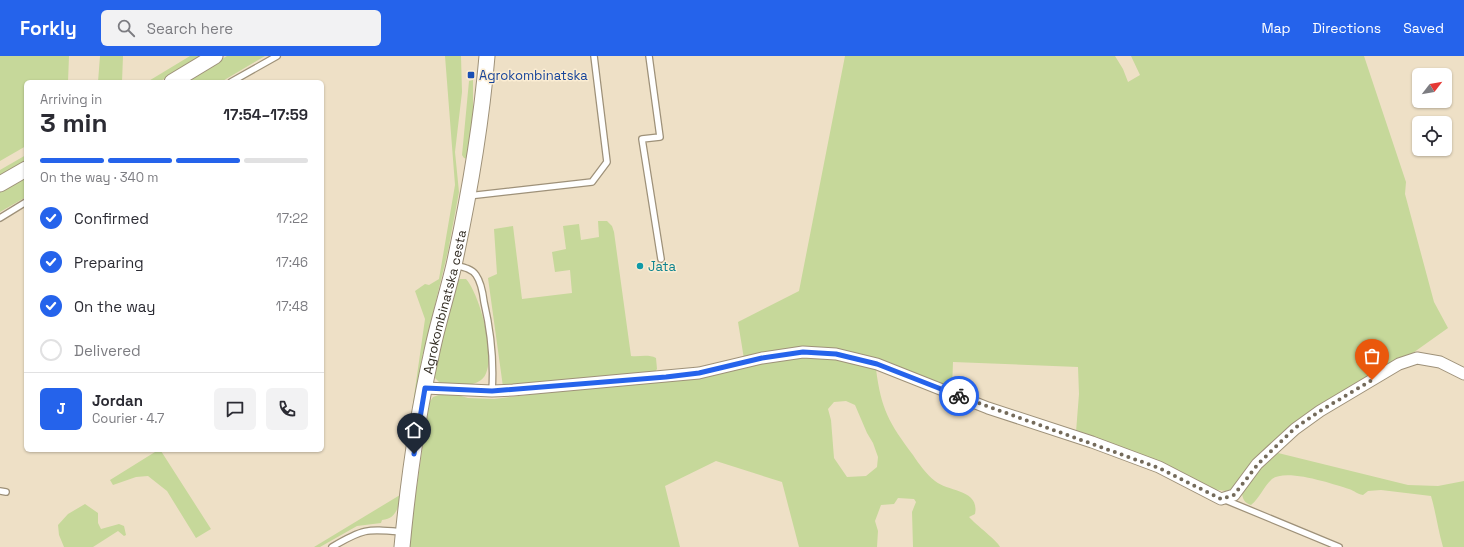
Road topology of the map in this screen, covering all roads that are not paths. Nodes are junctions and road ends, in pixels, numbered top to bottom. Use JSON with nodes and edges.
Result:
{"nodes":[{"id":1,"x":215,"y":56,"type":"edge"},
{"id":2,"x":277,"y":56,"type":"edge"},
{"id":3,"x":487,"y":56,"type":"edge"},
{"id":4,"x":594,"y":56,"type":"edge"},
{"id":5,"x":649,"y":56,"type":"edge"},
{"id":6,"x":175,"y":80,"type":"edge"},
{"id":7,"x":235,"y":80,"type":"edge"},
{"id":8,"x":24,"y":171,"type":"edge"},
{"id":9,"x":0,"y":184,"type":"edge"},
{"id":10,"x":468,"y":196,"type":"junction"},
{"id":11,"x":24,"y":203,"type":"edge"},
{"id":12,"x":0,"y":218,"type":"edge"},
{"id":13,"x":660,"y":259,"type":"dead end"},
{"id":14,"x":454,"y":265,"type":"junction"},
{"id":15,"x":1464,"y":374,"type":"edge"},
{"id":16,"x":425,"y":388,"type":"junction"},
{"id":17,"x":492,"y":391,"type":"junction"},
{"id":18,"x":1221,"y":499,"type":"junction"},
{"id":19,"x":403,"y":540,"type":"edge"},
{"id":20,"x":332,"y":547,"type":"edge"},
{"id":21,"x":1339,"y":547,"type":"edge"}],
"edges":[{"from":1,"to":6,"type":"street"},
{"from":2,"to":7,"type":"lane"},
{"from":3,"to":10,"type":"street","name":"Agrokombinatska cesta"},
{"from":4,"to":10,"type":"lane"},
{"from":5,"to":13,"type":"lane"},
{"from":8,"to":9,"type":"street"},
{"from":10,"to":14,"type":"street","name":"Agrokombinatska cesta"},
{"from":11,"to":12,"type":"lane"},
{"from":14,"to":16,"type":"street","name":"Agrokombinatska cesta"},
{"from":14,"to":17,"type":"lane"},
{"from":15,"to":18,"type":"street"},
{"from":16,"to":17,"type":"street"},
{"from":16,"to":19,"type":"street","name":"Agrokombinatska cesta"},
{"from":17,"to":18,"type":"street"},
{"from":18,"to":21,"type":"lane"},
{"from":19,"to":20,"type":"lane"}]}
